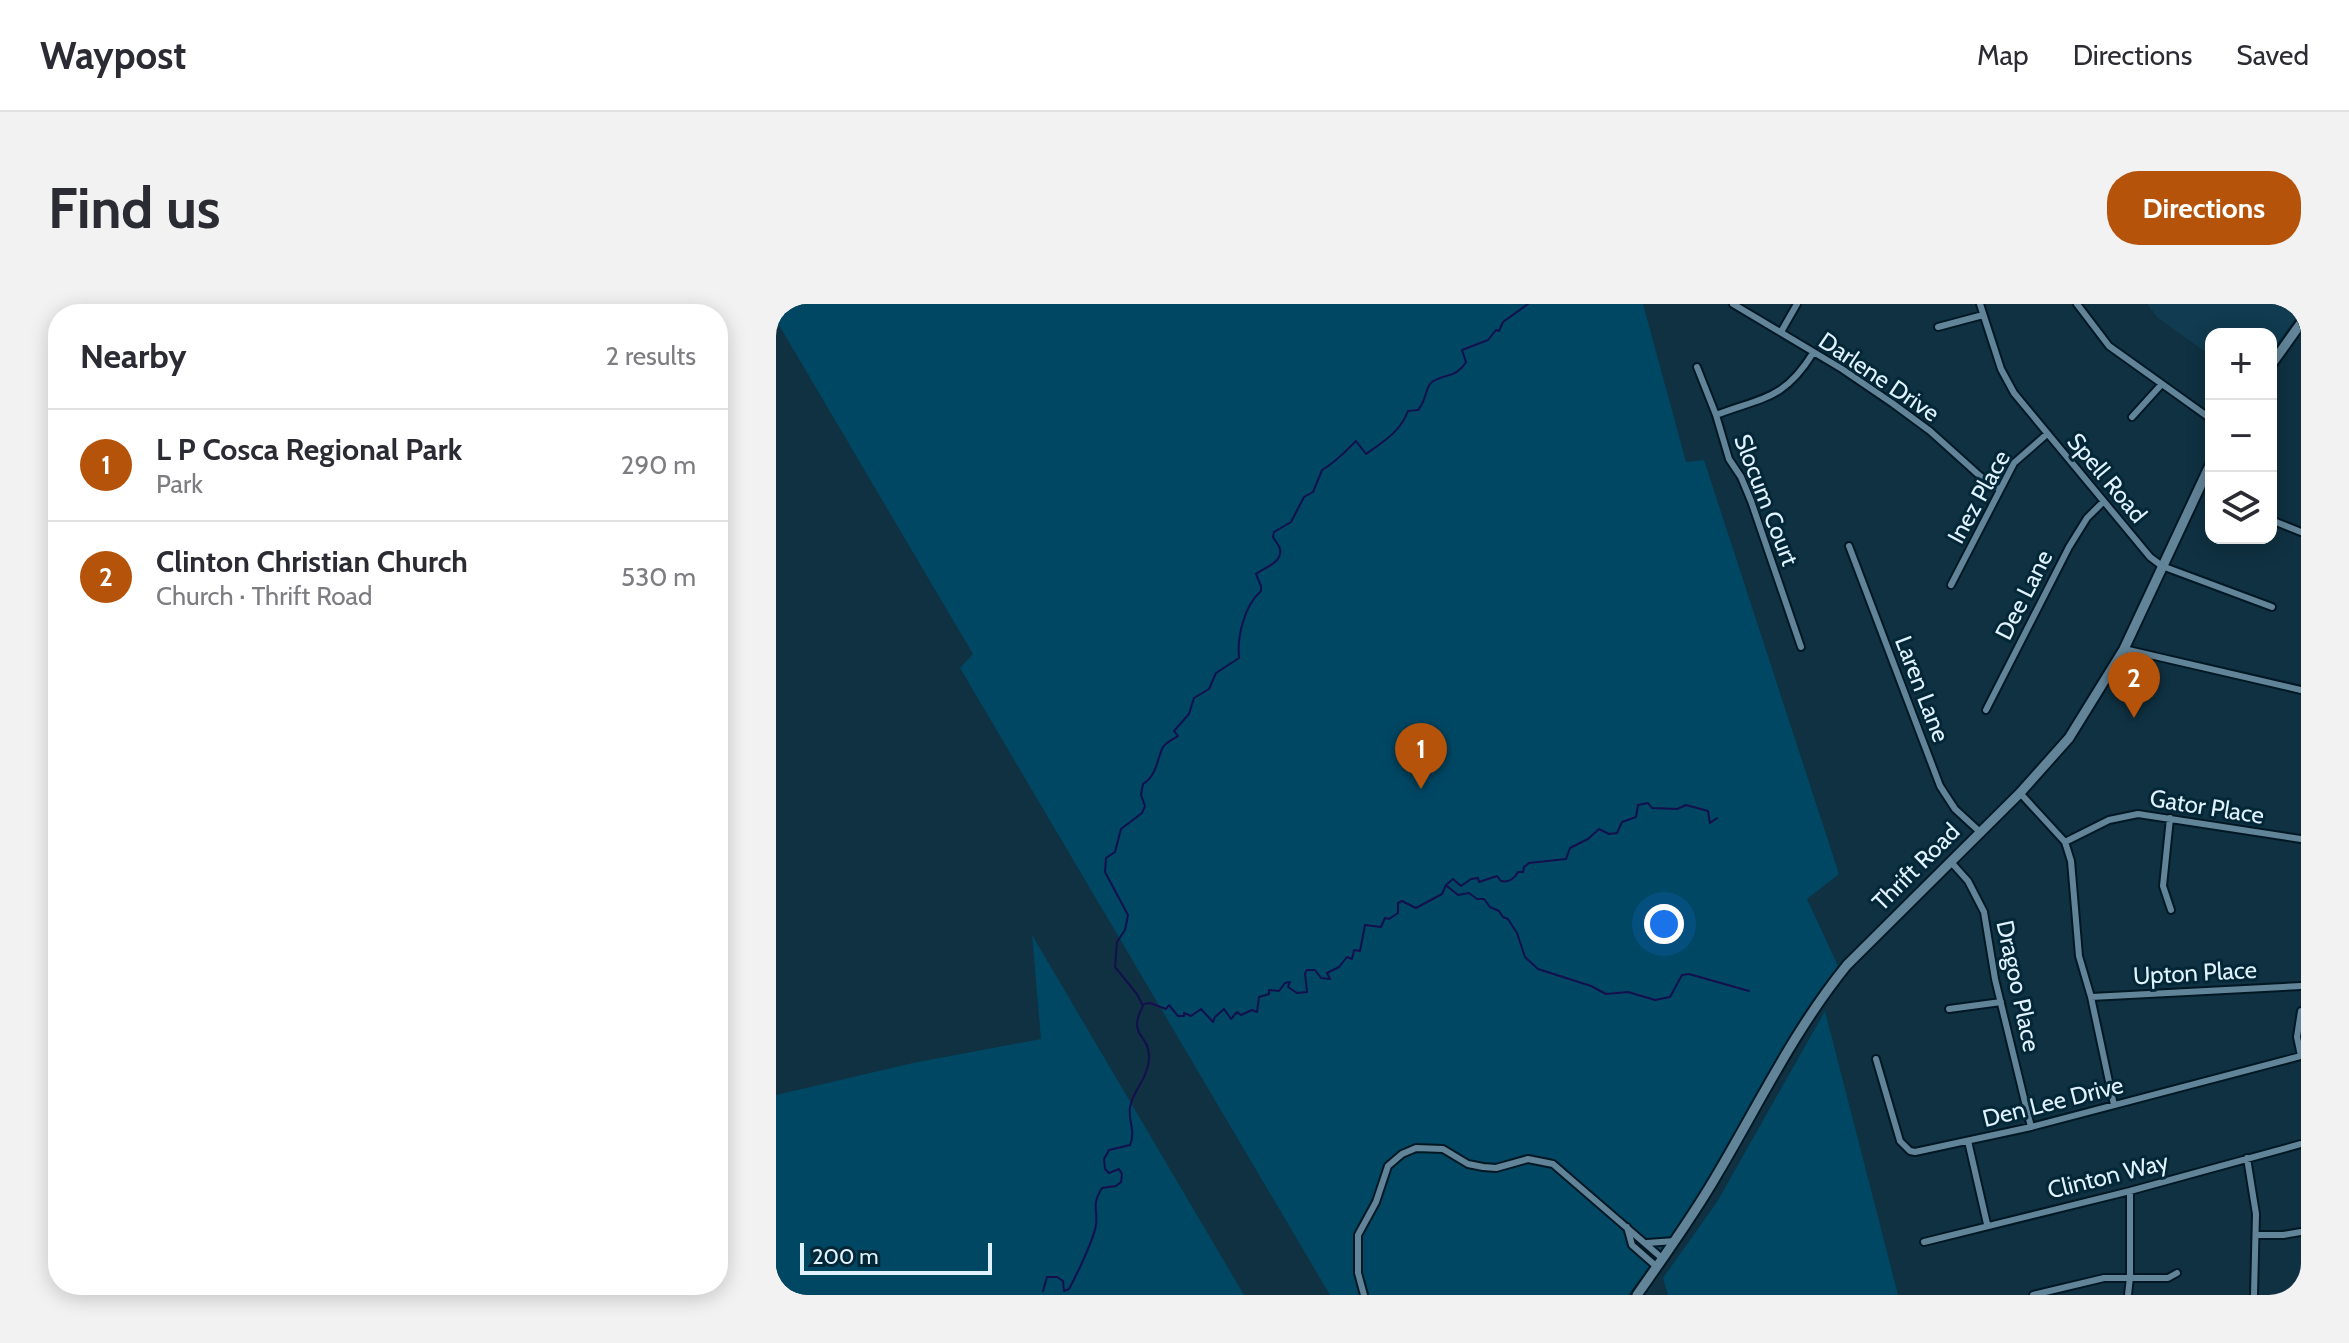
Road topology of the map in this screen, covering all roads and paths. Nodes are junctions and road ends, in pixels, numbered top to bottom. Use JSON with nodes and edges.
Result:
{"nodes":[{"id":1,"x":1733,"y":304,"type":"edge"},
{"id":2,"x":1797,"y":304,"type":"edge"},
{"id":3,"x":1980,"y":304,"type":"edge"},
{"id":4,"x":2077,"y":304,"type":"edge"},
{"id":5,"x":1983,"y":315,"type":"junction"},
{"id":6,"x":2301,"y":323,"type":"edge"},
{"id":7,"x":1938,"y":327,"type":"dead end"},
{"id":8,"x":1781,"y":332,"type":"junction"},
{"id":9,"x":1813,"y":353,"type":"junction"},
{"id":10,"x":2277,"y":357,"type":"edge"},
{"id":11,"x":1697,"y":367,"type":"dead end"},
{"id":12,"x":2161,"y":385,"type":"junction"},
{"id":13,"x":1716,"y":415,"type":"junction"},
{"id":14,"x":2205,"y":415,"type":"edge"},
{"id":15,"x":2132,"y":417,"type":"dead end"},
{"id":16,"x":2047,"y":434,"type":"junction"},
{"id":17,"x":2207,"y":472,"type":"edge"},
{"id":18,"x":1999,"y":489,"type":"junction"},
{"id":19,"x":2103,"y":502,"type":"junction"},
{"id":20,"x":2301,"y":521,"type":"edge"},
{"id":21,"x":2277,"y":522,"type":"edge"},
{"id":22,"x":2299,"y":531,"type":"edge"},
{"id":23,"x":1849,"y":546,"type":"dead end"},
{"id":24,"x":2162,"y":566,"type":"junction"},
{"id":25,"x":1951,"y":585,"type":"dead end"},
{"id":26,"x":2272,"y":607,"type":"dead end"},
{"id":27,"x":1801,"y":647,"type":"dead end"},
{"id":28,"x":2124,"y":649,"type":"junction"},
{"id":29,"x":2301,"y":690,"type":"edge"},
{"id":30,"x":1986,"y":710,"type":"dead end"},
{"id":31,"x":2020,"y":793,"type":"junction"},
{"id":32,"x":2170,"y":818,"type":"junction"},
{"id":33,"x":1980,"y":832,"type":"junction"},
{"id":34,"x":2301,"y":839,"type":"edge"},
{"id":35,"x":2065,"y":842,"type":"junction"},
{"id":36,"x":1951,"y":862,"type":"junction"},
{"id":37,"x":2171,"y":910,"type":"dead end"},
{"id":38,"x":2301,"y":986,"type":"edge"},
{"id":39,"x":2091,"y":997,"type":"junction"},
{"id":40,"x":2001,"y":1002,"type":"junction"},
{"id":41,"x":1949,"y":1009,"type":"dead end"},
{"id":42,"x":2301,"y":1011,"type":"edge"},
{"id":43,"x":2301,"y":1056,"type":"edge"},
{"id":44,"x":1876,"y":1059,"type":"dead end"},
{"id":45,"x":2114,"y":1105,"type":"junction"},
{"id":46,"x":2031,"y":1127,"type":"junction"},
{"id":47,"x":1968,"y":1141,"type":"junction"},
{"id":48,"x":2301,"y":1144,"type":"edge"},
{"id":49,"x":2247,"y":1158,"type":"junction"},
{"id":50,"x":2130,"y":1191,"type":"junction"},
{"id":51,"x":1987,"y":1224,"type":"junction"},
{"id":52,"x":1627,"y":1227,"type":"junction"},
{"id":53,"x":2301,"y":1232,"type":"edge"},
{"id":54,"x":2256,"y":1235,"type":"junction"},
{"id":55,"x":1675,"y":1241,"type":"junction"},
{"id":56,"x":1644,"y":1242,"type":"junction"},
{"id":57,"x":1924,"y":1242,"type":"dead end"},
{"id":58,"x":1660,"y":1263,"type":"junction"},
{"id":59,"x":2177,"y":1273,"type":"dead end"},
{"id":60,"x":2130,"y":1277,"type":"junction"},
{"id":61,"x":1364,"y":1295,"type":"edge"},
{"id":62,"x":1637,"y":1295,"type":"edge"},
{"id":63,"x":2033,"y":1295,"type":"edge"},
{"id":64,"x":2128,"y":1295,"type":"edge"},
{"id":65,"x":2254,"y":1295,"type":"edge"}],
"edges":[{"from":1,"to":8,"type":"street","name":"Darlene Drive"},
{"from":2,"to":8,"type":"street"},
{"from":3,"to":5,"type":"street","name":"Spell Road"},
{"from":4,"to":12,"type":"street"},
{"from":5,"to":7,"type":"street"},
{"from":5,"to":16,"type":"street","name":"Spell Road"},
{"from":6,"to":10,"type":"street"},
{"from":8,"to":9,"type":"street","name":"Darlene Drive"},
{"from":9,"to":13,"type":"street"},
{"from":9,"to":18,"type":"street","name":"Darlene Drive"},
{"from":11,"to":13,"type":"street","name":"Slocum Court"},
{"from":12,"to":14,"type":"street"},
{"from":12,"to":15,"type":"street"},
{"from":13,"to":27,"type":"street","name":"Slocum Court"},
{"from":16,"to":18,"type":"street","name":"Inez Place"},
{"from":16,"to":19,"type":"street","name":"Spell Road"},
{"from":17,"to":24,"type":"street","name":"Thrift Road"},
{"from":18,"to":25,"type":"street","name":"Inez Place"},
{"from":19,"to":24,"type":"street","name":"Spell Road"},
{"from":19,"to":30,"type":"street","name":"Dee Lane"},
{"from":20,"to":22,"type":"street"},
{"from":21,"to":22,"type":"street"},
{"from":23,"to":33,"type":"street","name":"Laren Lane"},
{"from":24,"to":26,"type":"street","name":"Spell Road"},
{"from":24,"to":28,"type":"street","name":"Thrift Road"},
{"from":28,"to":29,"type":"street"},
{"from":28,"to":31,"type":"street","name":"Thrift Road"},
{"from":31,"to":33,"type":"street","name":"Thrift Road"},
{"from":31,"to":35,"type":"street"},
{"from":32,"to":34,"type":"street","name":"Gator Place"},
{"from":32,"to":35,"type":"street","name":"Gator Place"},
{"from":32,"to":37,"type":"street"},
{"from":33,"to":36,"type":"street","name":"Thrift Road"},
{"from":35,"to":39,"type":"street"},
{"from":36,"to":40,"type":"street","name":"Dragoo Place"},
{"from":36,"to":55,"type":"street","name":"Thrift Road"},
{"from":38,"to":39,"type":"street","name":"Upton Place"},
{"from":39,"to":45,"type":"street"},
{"from":40,"to":41,"type":"street"},
{"from":40,"to":46,"type":"street","name":"Dragoo Place"},
{"from":42,"to":43,"type":"street"},
{"from":43,"to":45,"type":"street","name":"Den Lee Drive"},
{"from":44,"to":47,"type":"street","name":"Den Lee Drive"},
{"from":45,"to":46,"type":"street","name":"Den Lee Drive"},
{"from":46,"to":47,"type":"street","name":"Den Lee Drive"},
{"from":47,"to":51,"type":"street"},
{"from":48,"to":49,"type":"street","name":"Clinton Way"},
{"from":49,"to":50,"type":"street","name":"Clinton Way"},
{"from":49,"to":54,"type":"street"},
{"from":50,"to":51,"type":"street","name":"Clinton Way"},
{"from":50,"to":60,"type":"street"},
{"from":51,"to":57,"type":"street","name":"Clinton Way"},
{"from":52,"to":56,"type":"street"},
{"from":52,"to":58,"type":"street"},
{"from":52,"to":61,"type":"street"},
{"from":53,"to":54,"type":"street"},
{"from":54,"to":65,"type":"street"},
{"from":55,"to":56,"type":"street"},
{"from":55,"to":58,"type":"street","name":"Thrift Road"},
{"from":56,"to":58,"type":"street"},
{"from":58,"to":62,"type":"street","name":"Thrift Road"},
{"from":59,"to":60,"type":"street"},
{"from":60,"to":63,"type":"street"},
{"from":60,"to":64,"type":"street"}]}
